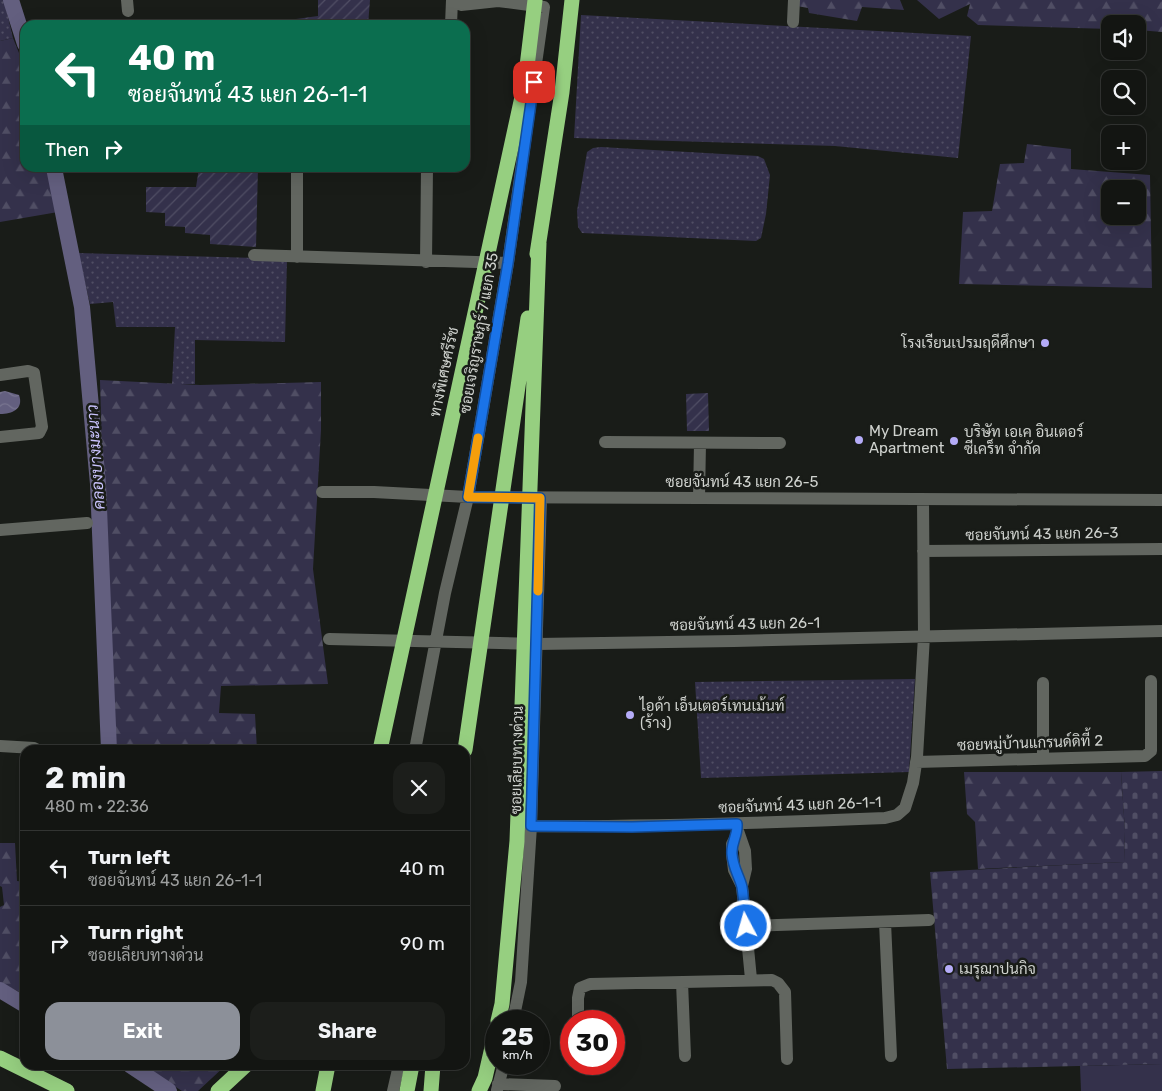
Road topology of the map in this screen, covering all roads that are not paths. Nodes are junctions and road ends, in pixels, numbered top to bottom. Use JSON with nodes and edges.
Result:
{"nodes":[{"id":1,"x":452,"y":0,"type":"edge"},
{"id":2,"x":458,"y":0,"type":"edge"},
{"id":3,"x":535,"y":0,"type":"edge"},
{"id":4,"x":572,"y":0,"type":"edge"},
{"id":5,"x":794,"y":0,"type":"edge"},
{"id":6,"x":451,"y":20,"type":"edge"},
{"id":7,"x":793,"y":22,"type":"dead end"},
{"id":8,"x":297,"y":172,"type":"edge"},
{"id":9,"x":427,"y":172,"type":"edge"},
{"id":10,"x":538,"y":244,"type":"junction"},
{"id":11,"x":254,"y":255,"type":"dead end"},
{"id":12,"x":297,"y":257,"type":"junction"},
{"id":13,"x":426,"y":262,"type":"junction"},
{"id":14,"x":508,"y":263,"type":"junction"},
{"id":15,"x":0,"y":375,"type":"edge"},
{"id":16,"x":0,"y":437,"type":"edge"},
{"id":17,"x":605,"y":442,"type":"dead end"},
{"id":18,"x":700,"y":443,"type":"junction"},
{"id":19,"x":780,"y":443,"type":"dead end"},
{"id":20,"x":322,"y":492,"type":"dead end"},
{"id":21,"x":468,"y":497,"type":"junction"},
{"id":22,"x":540,"y":498,"type":"junction"},
{"id":23,"x":699,"y":498,"type":"junction"},
{"id":24,"x":922,"y":499,"type":"junction"},
{"id":25,"x":1162,"y":500,"type":"edge"},
{"id":26,"x":87,"y":523,"type":"dead end"},
{"id":27,"x":0,"y":530,"type":"edge"},
{"id":28,"x":1162,"y":549,"type":"edge"},
{"id":29,"x":923,"y":552,"type":"junction"},
{"id":30,"x":1162,"y":631,"type":"edge"},
{"id":31,"x":924,"y":636,"type":"junction"},
{"id":32,"x":329,"y":639,"type":"dead end"},
{"id":33,"x":436,"y":641,"type":"junction"},
{"id":34,"x":537,"y":644,"type":"junction"},
{"id":35,"x":1151,"y":681,"type":"dead end"},
{"id":36,"x":1043,"y":683,"type":"dead end"},
{"id":37,"x":381,"y":745,"type":"edge"},
{"id":38,"x":416,"y":745,"type":"edge"},
{"id":39,"x":466,"y":745,"type":"edge"},
{"id":40,"x":0,"y":746,"type":"edge"},
{"id":41,"x":20,"y":747,"type":"edge"},
{"id":42,"x":1043,"y":759,"type":"junction"},
{"id":43,"x":916,"y":762,"type":"junction"},
{"id":44,"x":531,"y":826,"type":"junction"},
{"id":45,"x":737,"y":828,"type":"junction"},
{"id":46,"x":929,"y":920,"type":"dead end"},
{"id":47,"x":885,"y":922,"type":"junction"},
{"id":48,"x":746,"y":926,"type":"junction"},
{"id":49,"x":751,"y":979,"type":"junction"},
{"id":50,"x":682,"y":982,"type":"junction"},
{"id":51,"x":501,"y":1010,"type":"edge"},
{"id":52,"x":515,"y":1010,"type":"edge"},
{"id":53,"x":578,"y":1010,"type":"edge"},
{"id":54,"x":684,"y":1056,"type":"dead end"},
{"id":55,"x":891,"y":1056,"type":"dead end"},
{"id":56,"x":0,"y":1058,"type":"edge"},
{"id":57,"x":787,"y":1059,"type":"dead end"},
{"id":58,"x":20,"y":1068,"type":"edge"},
{"id":59,"x":24,"y":1070,"type":"edge"},
{"id":60,"x":241,"y":1070,"type":"edge"},
{"id":61,"x":327,"y":1070,"type":"edge"},
{"id":62,"x":398,"y":1070,"type":"edge"},
{"id":63,"x":411,"y":1070,"type":"edge"},
{"id":64,"x":433,"y":1070,"type":"edge"},
{"id":65,"x":486,"y":1075,"type":"edge"},
{"id":66,"x":501,"y":1075,"type":"edge"},
{"id":67,"x":555,"y":1086,"type":"dead end"},
{"id":68,"x":498,"y":1088,"type":"edge"},
{"id":69,"x":67,"y":1091,"type":"edge"},
{"id":70,"x":218,"y":1091,"type":"edge"},
{"id":71,"x":323,"y":1091,"type":"edge"},
{"id":72,"x":393,"y":1091,"type":"edge"},
{"id":73,"x":407,"y":1091,"type":"edge"},
{"id":74,"x":431,"y":1091,"type":"edge"},
{"id":75,"x":480,"y":1091,"type":"edge"}],
"edges":[{"from":1,"to":6,"type":"street"},
{"from":2,"to":14,"type":"street","name":"ซอยเจริญราษฎร์ 7 แยก 35"},
{"from":3,"to":37,"type":"highway","name":"ทางพิเศษศรีรัช"},
{"from":4,"to":10,"type":"highway"},
{"from":5,"to":7,"type":"street"},
{"from":8,"to":12,"type":"street"},
{"from":9,"to":13,"type":"street"},
{"from":10,"to":39,"type":"highway"},
{"from":10,"to":51,"type":"highway"},
{"from":11,"to":12,"type":"street"},
{"from":12,"to":13,"type":"street"},
{"from":13,"to":14,"type":"street"},
{"from":14,"to":21,"type":"street","name":"ซอยเจริญราษฎร์ 7 แยก 35"},
{"from":15,"to":16,"type":"street"},
{"from":17,"to":18,"type":"street"},
{"from":18,"to":19,"type":"street"},
{"from":18,"to":23,"type":"street"},
{"from":20,"to":21,"type":"street","name":"ซอยจันทน์ 43 แยก 26-5"},
{"from":21,"to":22,"type":"street","name":"ซอยจันทน์ 43 แยก 26-5"},
{"from":21,"to":33,"type":"street","name":"ซอยเจริญราษฎร์ 7 แยก 35"},
{"from":22,"to":23,"type":"street","name":"ซอยจันทน์ 43 แยก 26-5"},
{"from":22,"to":34,"type":"street","name":"ซอยเลียบทางด่วน"},
{"from":23,"to":24,"type":"street","name":"ซอยจันทน์ 43 แยก 26-5"},
{"from":24,"to":25,"type":"street","name":"ซอยจันทน์ 43 แยก 26-5"},
{"from":24,"to":29,"type":"street","name":"ซอยจันทน์ 43 แยก 26-1-1"},
{"from":26,"to":27,"type":"street"},
{"from":28,"to":29,"type":"street","name":"ซอยจันทน์ 43 แยก 26-3"},
{"from":29,"to":31,"type":"street","name":"ซอยจันทน์ 43 แยก 26-1-1"},
{"from":30,"to":31,"type":"street","name":"ซอยจันทน์ 43 แยก 26-1"},
{"from":31,"to":34,"type":"street","name":"ซอยจันทน์ 43 แยก 26-1"},
{"from":31,"to":43,"type":"street","name":"ซอยจันทน์ 43 แยก 26-1-1"},
{"from":32,"to":33,"type":"street","name":"ซอยจันทน์ 43 แยก 26-1"},
{"from":33,"to":34,"type":"street","name":"ซอยจันทน์ 43 แยก 26-1"},
{"from":33,"to":38,"type":"street","name":"ซอยเจริญราษฎร์ 7 แยก 35"},
{"from":34,"to":44,"type":"street","name":"ซอยเลียบทางด่วน"},
{"from":35,"to":42,"type":"street","name":"ซอยหมู่บ้านแกรนด์ดิที้ 2"},
{"from":36,"to":42,"type":"street"},
{"from":40,"to":41,"type":"street"},
{"from":42,"to":43,"type":"street","name":"ซอยหมู่บ้านแกรนด์ดิที้ 2"},
{"from":43,"to":45,"type":"street","name":"ซอยจันทน์ 43 แยก 26-1-1"},
{"from":44,"to":45,"type":"street","name":"ซอยจันทน์ 43 แยก 26-1-1"},
{"from":44,"to":52,"type":"street","name":"ซอยเลียบทางด่วน"},
{"from":45,"to":48,"type":"street"},
{"from":46,"to":47,"type":"street"},
{"from":47,"to":48,"type":"street"},
{"from":47,"to":55,"type":"street"},
{"from":48,"to":49,"type":"street"},
{"from":49,"to":50,"type":"street"},
{"from":49,"to":57,"type":"street"},
{"from":50,"to":53,"type":"street"},
{"from":50,"to":54,"type":"street"},
{"from":56,"to":58,"type":"highway"},
{"from":59,"to":69,"type":"highway"},
{"from":60,"to":70,"type":"highway"},
{"from":61,"to":71,"type":"highway"},
{"from":62,"to":72,"type":"street"},
{"from":63,"to":73,"type":"highway"},
{"from":64,"to":74,"type":"highway"},
{"from":65,"to":75,"type":"highway"},
{"from":66,"to":68,"type":"street"},
{"from":67,"to":68,"type":"street"}]}
